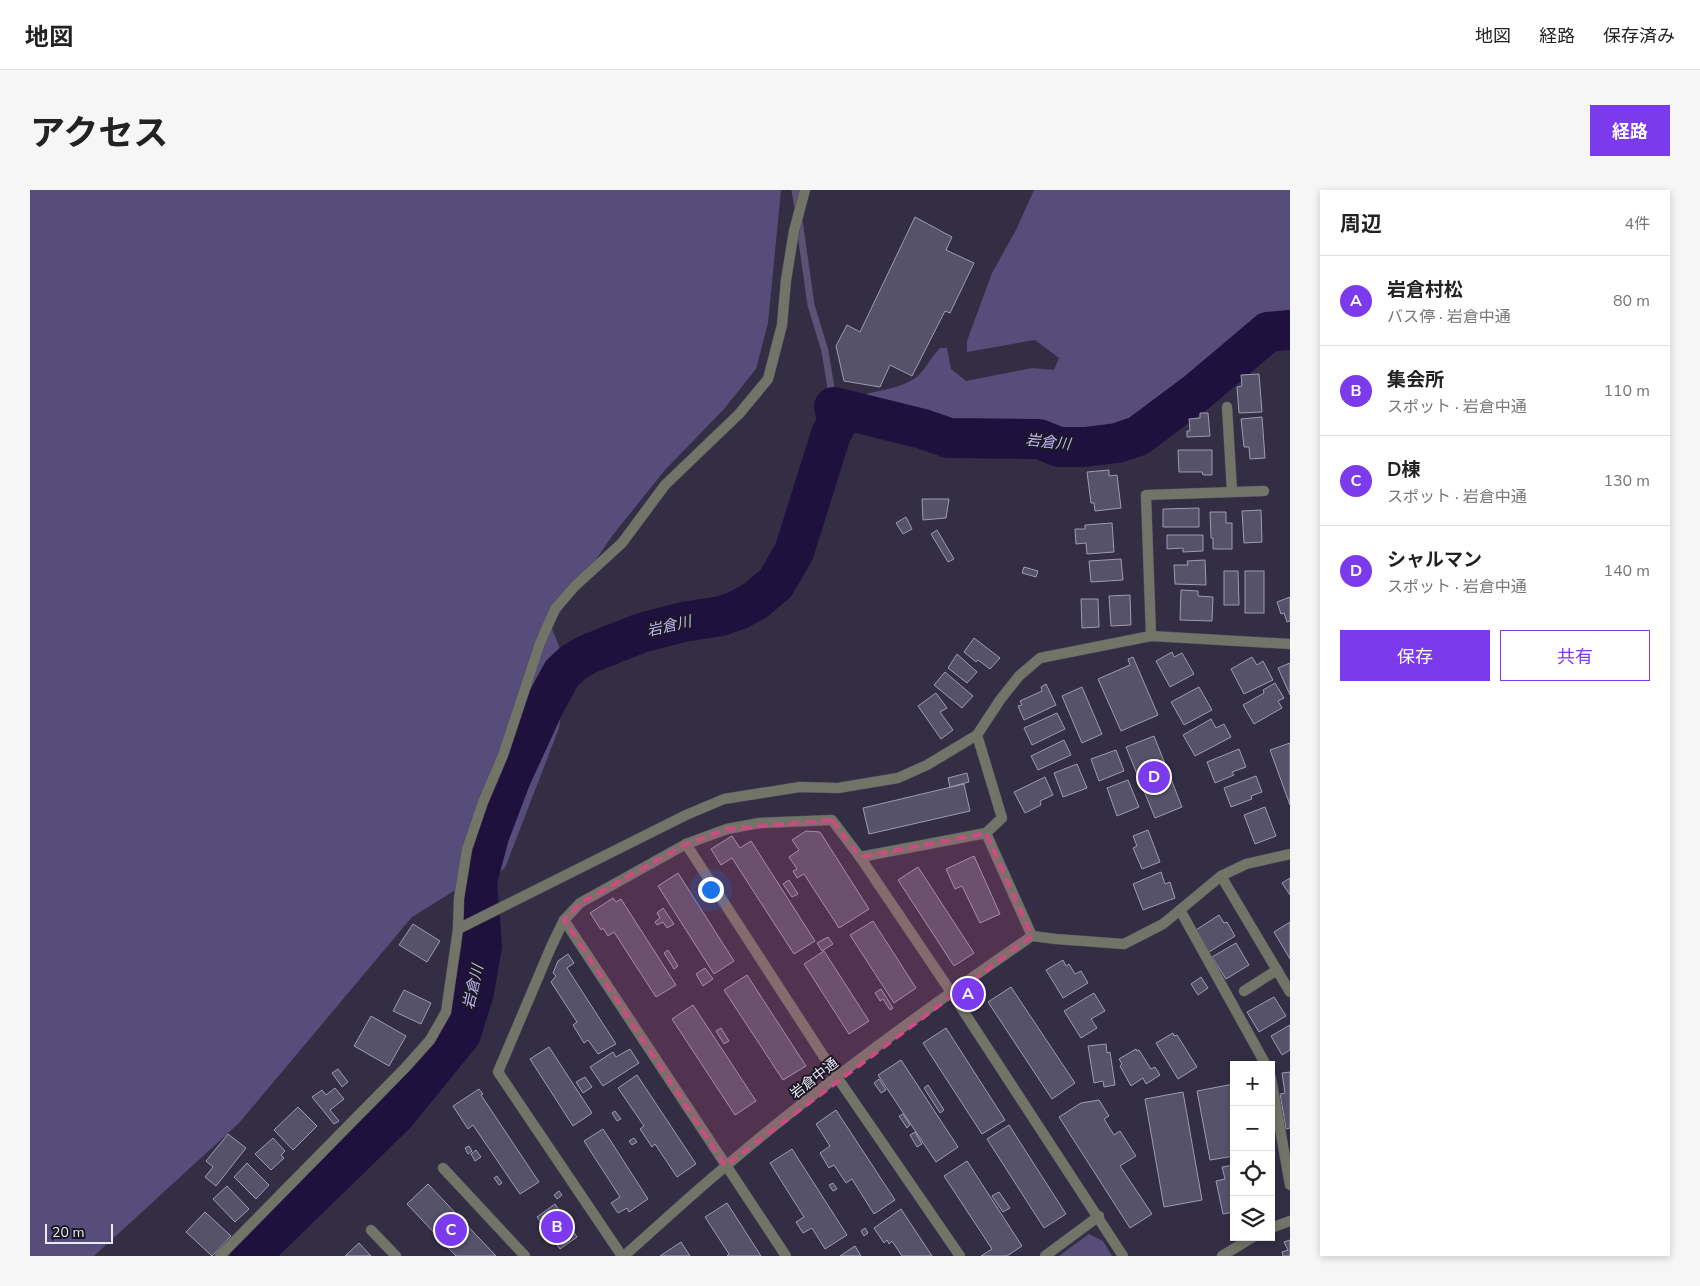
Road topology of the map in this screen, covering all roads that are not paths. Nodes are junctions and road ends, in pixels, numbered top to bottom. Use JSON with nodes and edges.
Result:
{"nodes":[{"id":1,"x":805,"y":190,"type":"edge"},
{"id":2,"x":1227,"y":407,"type":"dead end"},
{"id":3,"x":1232,"y":491,"type":"junction"},
{"id":4,"x":1264,"y":491,"type":"dead end"},
{"id":5,"x":1151,"y":636,"type":"junction"},
{"id":6,"x":1290,"y":644,"type":"edge"},
{"id":7,"x":977,"y":735,"type":"junction"},
{"id":8,"x":986,"y":833,"type":"junction"},
{"id":9,"x":686,"y":844,"type":"junction"},
{"id":10,"x":1290,"y":854,"type":"edge"},
{"id":11,"x":860,"y":857,"type":"junction"},
{"id":12,"x":1221,"y":876,"type":"junction"},
{"id":13,"x":1180,"y":910,"type":"junction"},
{"id":14,"x":564,"y":920,"type":"junction"},
{"id":15,"x":458,"y":929,"type":"junction"},
{"id":16,"x":1032,"y":936,"type":"junction"},
{"id":17,"x":1277,"y":970,"type":"junction"},
{"id":18,"x":1244,"y":990,"type":"dead end"},
{"id":19,"x":951,"y":992,"type":"junction"},
{"id":20,"x":1290,"y":992,"type":"edge"},
{"id":21,"x":1264,"y":1061,"type":"edge"},
{"id":22,"x":837,"y":1077,"type":"junction"},
{"id":23,"x":1275,"y":1101,"type":"edge"},
{"id":24,"x":726,"y":1166,"type":"junction"},
{"id":25,"x":443,"y":1168,"type":"dead end"},
{"id":26,"x":1290,"y":1185,"type":"edge"},
{"id":27,"x":1098,"y":1216,"type":"junction"},
{"id":28,"x":1290,"y":1221,"type":"edge"},
{"id":29,"x":1275,"y":1227,"type":"edge"},
{"id":30,"x":371,"y":1230,"type":"dead end"},
{"id":31,"x":1246,"y":1241,"type":"edge"},
{"id":32,"x":220,"y":1256,"type":"edge"},
{"id":33,"x":396,"y":1256,"type":"edge"},
{"id":34,"x":525,"y":1256,"type":"edge"},
{"id":35,"x":623,"y":1256,"type":"edge"},
{"id":36,"x":786,"y":1256,"type":"edge"},
{"id":37,"x":960,"y":1256,"type":"edge"},
{"id":38,"x":1045,"y":1256,"type":"edge"},
{"id":39,"x":1124,"y":1256,"type":"edge"},
{"id":40,"x":1222,"y":1256,"type":"edge"}],
"edges":[{"from":1,"to":15,"type":"street"},
{"from":2,"to":3,"type":"street"},
{"from":3,"to":4,"type":"street"},
{"from":3,"to":5,"type":"street"},
{"from":5,"to":6,"type":"street"},
{"from":5,"to":7,"type":"street"},
{"from":7,"to":8,"type":"street"},
{"from":7,"to":15,"type":"street"},
{"from":8,"to":11,"type":"street"},
{"from":8,"to":16,"type":"street"},
{"from":9,"to":11,"type":"street"},
{"from":9,"to":14,"type":"street"},
{"from":9,"to":22,"type":"street"},
{"from":10,"to":12,"type":"street"},
{"from":11,"to":19,"type":"street"},
{"from":12,"to":13,"type":"street"},
{"from":12,"to":17,"type":"street"},
{"from":13,"to":16,"type":"street"},
{"from":13,"to":21,"type":"street"},
{"from":14,"to":24,"type":"street"},
{"from":14,"to":35,"type":"street"},
{"from":15,"to":32,"type":"street"},
{"from":16,"to":19,"type":"street","name":"岩倉中通"},
{"from":17,"to":18,"type":"street"},
{"from":17,"to":20,"type":"street"},
{"from":19,"to":22,"type":"street","name":"岩倉中通"},
{"from":19,"to":27,"type":"street"},
{"from":22,"to":24,"type":"street","name":"岩倉中通"},
{"from":22,"to":37,"type":"street"},
{"from":23,"to":26,"type":"street"},
{"from":24,"to":35,"type":"street","name":"岩倉中通"},
{"from":24,"to":36,"type":"street"},
{"from":25,"to":34,"type":"street"},
{"from":27,"to":38,"type":"street"},
{"from":27,"to":39,"type":"street"},
{"from":28,"to":29,"type":"street"},
{"from":30,"to":33,"type":"street"},
{"from":31,"to":40,"type":"street"}]}
